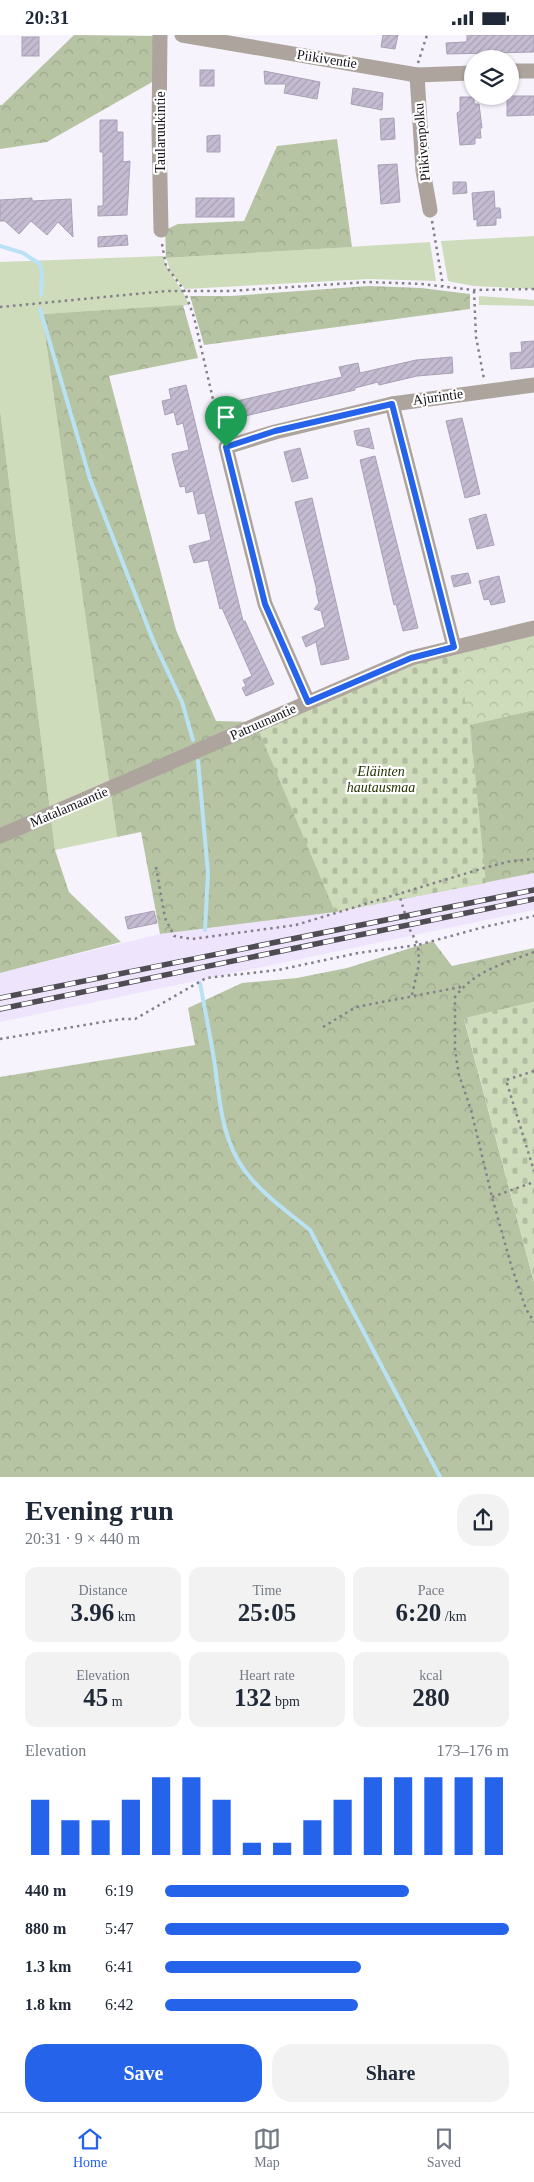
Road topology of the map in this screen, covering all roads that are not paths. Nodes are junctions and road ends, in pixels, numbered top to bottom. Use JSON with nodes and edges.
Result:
{"nodes":[{"id":1,"x":160,"y":35,"type":"edge"},
{"id":2,"x":182,"y":35,"type":"edge"},
{"id":3,"x":519,"y":71,"type":"edge"},
{"id":4,"x":534,"y":71,"type":"edge"},
{"id":5,"x":464,"y":73,"type":"edge"},
{"id":6,"x":417,"y":75,"type":"junction"},
{"id":7,"x":430,"y":210,"type":"road end"},
{"id":8,"x":161,"y":229,"type":"road end"},
{"id":9,"x":534,"y":385,"type":"edge"},
{"id":10,"x":392,"y":404,"type":"junction"},
{"id":11,"x":534,"y":628,"type":"edge"},
{"id":12,"x":454,"y":647,"type":"junction"},
{"id":13,"x":308,"y":702,"type":"junction"},
{"id":14,"x":137,"y":778,"type":"joint"},
{"id":15,"x":0,"y":836,"type":"edge"}],
"edges":[{"from":1,"to":8,"type":"street","name":"Taularuukintie"},
{"from":2,"to":6,"type":"street","name":"Piikiventie"},
{"from":3,"to":4,"type":"street"},
{"from":5,"to":6,"type":"street","name":"Piikiventie"},
{"from":6,"to":7,"type":"street","name":"Piikivenpolku"},
{"from":9,"to":10,"type":"street","name":"Ajurintie"},
{"from":10,"to":12,"type":"street"},
{"from":10,"to":13,"type":"street","name":"Ajurintie"},
{"from":11,"to":12,"type":"street","name":"Patruunantie"},
{"from":12,"to":13,"type":"street","name":"Patruunantie"},
{"from":13,"to":14,"type":"street","name":"Patruunantie"},
{"from":14,"to":15,"type":"street","name":"Matalamaantie"}]}
